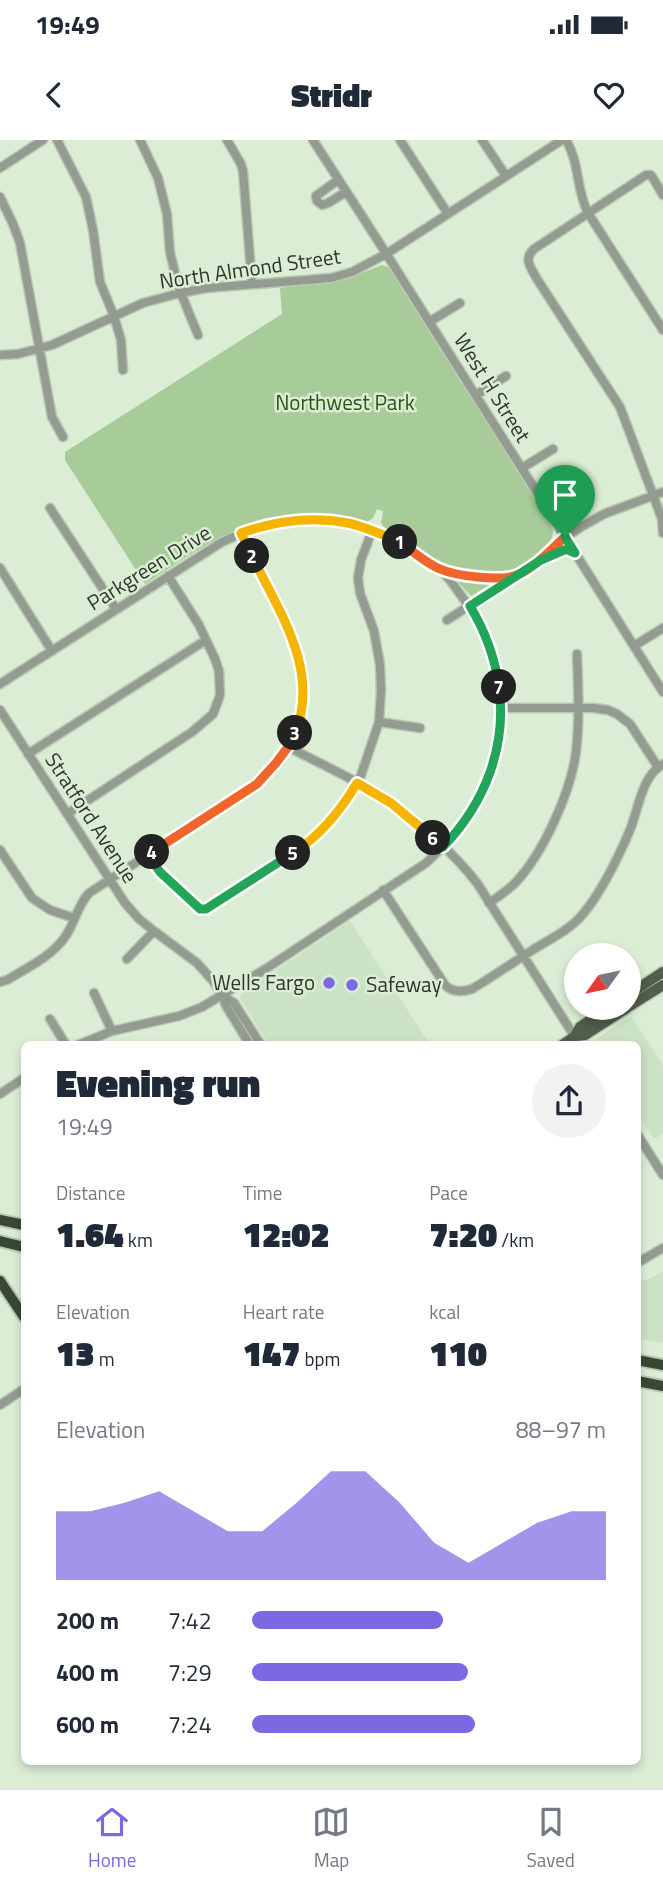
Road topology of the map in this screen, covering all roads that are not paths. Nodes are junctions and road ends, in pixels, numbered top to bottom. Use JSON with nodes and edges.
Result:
{"nodes":[{"id":1,"x":43,"y":140,"type":"edge"},
{"id":2,"x":57,"y":140,"type":"edge"},
{"id":3,"x":140,"y":140,"type":"edge"},
{"id":4,"x":227,"y":140,"type":"edge"},
{"id":5,"x":313,"y":140,"type":"edge"},
{"id":6,"x":400,"y":140,"type":"edge"},
{"id":7,"x":482,"y":140,"type":"edge"},
{"id":8,"x":564,"y":140,"type":"edge"},
{"id":9,"x":0,"y":168,"type":"edge"},
{"id":10,"x":506,"y":176,"type":"junction"},
{"id":11,"x":338,"y":180,"type":"junction"},
{"id":12,"x":346,"y":192,"type":"junction"},
{"id":13,"x":663,"y":195,"type":"edge"},
{"id":14,"x":0,"y":197,"type":"edge"},
{"id":15,"x":588,"y":213,"type":"junction"},
{"id":16,"x":448,"y":214,"type":"junction"},
{"id":17,"x":386,"y":254,"type":"junction"},
{"id":18,"x":252,"y":284,"type":"junction"},
{"id":19,"x":180,"y":293,"type":"junction"},
{"id":20,"x":460,"y":303,"type":"dead end"},
{"id":21,"x":114,"y":316,"type":"junction"},
{"id":22,"x":429,"y":322,"type":"junction"},
{"id":23,"x":663,"y":330,"type":"edge"},
{"id":24,"x":198,"y":335,"type":"dead end"},
{"id":25,"x":40,"y":349,"type":"junction"},
{"id":26,"x":0,"y":355,"type":"edge"},
{"id":27,"x":123,"y":370,"type":"dead end"},
{"id":28,"x":506,"y":376,"type":"dead end"},
{"id":29,"x":476,"y":395,"type":"junction"},
{"id":30,"x":63,"y":437,"type":"dead end"},
{"id":31,"x":552,"y":449,"type":"dead end"},
{"id":32,"x":522,"y":468,"type":"junction"},
{"id":33,"x":663,"y":492,"type":"edge"},
{"id":34,"x":654,"y":495,"type":"junction"},
{"id":35,"x":50,"y":508,"type":"dead end"},
{"id":36,"x":372,"y":531,"type":"junction"},
{"id":37,"x":241,"y":533,"type":"junction"},
{"id":38,"x":663,"y":533,"type":"edge"},
{"id":39,"x":565,"y":537,"type":"junction"},
{"id":40,"x":575,"y":553,"type":"junction"},
{"id":41,"x":541,"y":560,"type":"junction"},
{"id":42,"x":0,"y":569,"type":"edge"},
{"id":43,"x":439,"y":569,"type":"junction"},
{"id":44,"x":168,"y":576,"type":"junction"},
{"id":45,"x":515,"y":576,"type":"junction"},
{"id":46,"x":470,"y":606,"type":"junction"},
{"id":47,"x":116,"y":609,"type":"junction"},
{"id":48,"x":447,"y":620,"type":"dead end"},
{"id":49,"x":663,"y":628,"type":"edge"},
{"id":50,"x":206,"y":640,"type":"junction"},
{"id":51,"x":634,"y":646,"type":"junction"},
{"id":52,"x":52,"y":651,"type":"junction"},
{"id":53,"x":577,"y":654,"type":"dead end"},
{"id":54,"x":0,"y":684,"type":"edge"},
{"id":55,"x":663,"y":692,"type":"edge"},
{"id":56,"x":501,"y":708,"type":"junction"},
{"id":57,"x":579,"y":708,"type":"junction"},
{"id":58,"x":0,"y":710,"type":"edge"},
{"id":59,"x":379,"y":722,"type":"junction"},
{"id":60,"x":420,"y":728,"type":"dead end"},
{"id":61,"x":288,"y":747,"type":"junction"},
{"id":62,"x":28,"y":754,"type":"junction"},
{"id":63,"x":661,"y":766,"type":"edge"},
{"id":64,"x":357,"y":783,"type":"junction"},
{"id":65,"x":67,"y":814,"type":"junction"},
{"id":66,"x":443,"y":847,"type":"junction"},
{"id":67,"x":0,"y":850,"type":"edge"},
{"id":68,"x":148,"y":855,"type":"junction"},
{"id":69,"x":109,"y":880,"type":"junction"},
{"id":70,"x":383,"y":890,"type":"junction"},
{"id":71,"x":489,"y":903,"type":"junction"},
{"id":72,"x":74,"y":918,"type":"junction"},
{"id":73,"x":154,"y":931,"type":"junction"},
{"id":74,"x":523,"y":956,"type":"junction"},
{"id":75,"x":127,"y":959,"type":"dead end"},
{"id":76,"x":663,"y":972,"type":"edge"},
{"id":77,"x":0,"y":982,"type":"edge"},
{"id":78,"x":663,"y":985,"type":"edge"},
{"id":79,"x":641,"y":986,"type":"edge"},
{"id":80,"x":94,"y":993,"type":"dead end"},
{"id":81,"x":650,"y":993,"type":"junction"},
{"id":82,"x":222,"y":995,"type":"junction"},
{"id":83,"x":663,"y":996,"type":"edge"},
{"id":84,"x":641,"y":999,"type":"edge"},
{"id":85,"x":50,"y":1019,"type":"dead end"},
{"id":86,"x":590,"y":1020,"type":"edge"},
{"id":87,"x":608,"y":1020,"type":"edge"},
{"id":88,"x":112,"y":1031,"type":"junction"},
{"id":89,"x":578,"y":1040,"type":"edge"},
{"id":90,"x":64,"y":1041,"type":"edge"},
{"id":91,"x":88,"y":1041,"type":"edge"},
{"id":92,"x":248,"y":1041,"type":"edge"},
{"id":93,"x":258,"y":1041,"type":"edge"},
{"id":94,"x":21,"y":1080,"type":"edge"},
{"id":95,"x":0,"y":1094,"type":"edge"},
{"id":96,"x":641,"y":1140,"type":"edge"},
{"id":97,"x":663,"y":1175,"type":"edge"},
{"id":98,"x":0,"y":1220,"type":"edge"},
{"id":99,"x":21,"y":1225,"type":"edge"},
{"id":100,"x":0,"y":1241,"type":"edge"},
{"id":101,"x":21,"y":1246,"type":"edge"},
{"id":102,"x":663,"y":1248,"type":"edge"},
{"id":103,"x":641,"y":1261,"type":"edge"},
{"id":104,"x":0,"y":1281,"type":"edge"},
{"id":105,"x":21,"y":1312,"type":"edge"},
{"id":106,"x":641,"y":1361,"type":"edge"},
{"id":107,"x":663,"y":1365,"type":"edge"},
{"id":108,"x":641,"y":1382,"type":"edge"},
{"id":109,"x":663,"y":1386,"type":"edge"},
{"id":110,"x":21,"y":1391,"type":"edge"},
{"id":111,"x":0,"y":1405,"type":"edge"}],
"edges":[{"from":1,"to":9,"type":"street"},
{"from":2,"to":21,"type":"street"},
{"from":3,"to":19,"type":"street"},
{"from":4,"to":18,"type":"street"},
{"from":5,"to":11,"type":"street","name":"West H Street"},
{"from":6,"to":16,"type":"street"},
{"from":7,"to":10,"type":"street"},
{"from":8,"to":10,"type":"street","name":"North Almond Street"},
{"from":8,"to":15,"type":"street"},
{"from":10,"to":16,"type":"street","name":"North Almond Street"},
{"from":11,"to":12,"type":"street","name":"West H Street"},
{"from":11,"to":12,"type":"street"},
{"from":12,"to":17,"type":"street","name":"West H Street"},
{"from":13,"to":15,"type":"street"},
{"from":14,"to":25,"type":"street"},
{"from":15,"to":23,"type":"street"},
{"from":15,"to":34,"type":"street"},
{"from":16,"to":17,"type":"street","name":"North Almond Street"},
{"from":17,"to":18,"type":"street","name":"North Almond Street"},
{"from":17,"to":22,"type":"street","name":"West H Street"},
{"from":18,"to":19,"type":"street","name":"North Almond Street"},
{"from":19,"to":21,"type":"street","name":"North Almond Street"},
{"from":19,"to":24,"type":"street"},
{"from":20,"to":22,"type":"street"},
{"from":21,"to":25,"type":"street","name":"North Almond Street"},
{"from":21,"to":27,"type":"street"},
{"from":22,"to":29,"type":"street","name":"West H Street"},
{"from":25,"to":26,"type":"street","name":"North Almond Street"},
{"from":25,"to":30,"type":"street"},
{"from":28,"to":29,"type":"street"},
{"from":29,"to":32,"type":"street","name":"West H Street"},
{"from":31,"to":32,"type":"street"},
{"from":32,"to":39,"type":"street","name":"West H Street"},
{"from":33,"to":34,"type":"street"},
{"from":34,"to":38,"type":"street"},
{"from":34,"to":39,"type":"street"},
{"from":35,"to":47,"type":"street"},
{"from":36,"to":37,"type":"street","name":"Parkgreen Drive"},
{"from":36,"to":43,"type":"street","name":"Parkgreen Drive"},
{"from":36,"to":59,"type":"street"},
{"from":37,"to":44,"type":"street","name":"Parkgreen Drive"},
{"from":37,"to":61,"type":"street"},
{"from":39,"to":40,"type":"street","name":"West H Street"},
{"from":39,"to":41,"type":"street"},
{"from":40,"to":41,"type":"street"},
{"from":40,"to":51,"type":"street","name":"West H Street"},
{"from":41,"to":45,"type":"street"},
{"from":42,"to":52,"type":"street"},
{"from":43,"to":45,"type":"street"},
{"from":43,"to":46,"type":"street","name":"Parkgreen Drive"},
{"from":44,"to":47,"type":"street","name":"Parkgreen Drive"},
{"from":44,"to":50,"type":"street"},
{"from":45,"to":46,"type":"street"},
{"from":46,"to":48,"type":"street"},
{"from":46,"to":56,"type":"street","name":"Parkgreen Drive"},
{"from":47,"to":52,"type":"street","name":"Parkgreen Drive"},
{"from":49,"to":51,"type":"street"},
{"from":50,"to":62,"type":"street"},
{"from":50,"to":65,"type":"street"},
{"from":51,"to":55,"type":"street","name":"West H Street"},
{"from":52,"to":54,"type":"street","name":"Parkgreen Drive"},
{"from":53,"to":57,"type":"street"},
{"from":56,"to":57,"type":"street"},
{"from":56,"to":66,"type":"street","name":"Parkgreen Drive"},
{"from":57,"to":63,"type":"street"},
{"from":57,"to":71,"type":"street"},
{"from":58,"to":62,"type":"street","name":"Stratford Avenue"},
{"from":59,"to":60,"type":"street"},
{"from":59,"to":64,"type":"street"},
{"from":61,"to":64,"type":"street"},
{"from":61,"to":68,"type":"street"},
{"from":62,"to":65,"type":"street","name":"Stratford Avenue"},
{"from":63,"to":74,"type":"street"},
{"from":64,"to":66,"type":"street"},
{"from":64,"to":68,"type":"street"},
{"from":65,"to":69,"type":"street","name":"Stratford Avenue"},
{"from":66,"to":70,"type":"street","name":"Parkgreen Drive"},
{"from":66,"to":71,"type":"street"},
{"from":67,"to":72,"type":"street"},
{"from":68,"to":69,"type":"street"},
{"from":69,"to":72,"type":"street"},
{"from":69,"to":73,"type":"street","name":"Stratford Avenue"},
{"from":70,"to":74,"type":"street"},
{"from":70,"to":82,"type":"street","name":"Parkgreen Drive"},
{"from":71,"to":74,"type":"street"},
{"from":72,"to":77,"type":"street"},
{"from":73,"to":75,"type":"street"},
{"from":73,"to":82,"type":"street","name":"Stratford Avenue"},
{"from":74,"to":89,"type":"street"},
{"from":76,"to":79,"type":"main road"},
{"from":78,"to":81,"type":"main road"},
{"from":80,"to":88,"type":"street"},
{"from":81,"to":83,"type":"street"},
{"from":81,"to":84,"type":"main road"},
{"from":82,"to":88,"type":"street","name":"Parkgreen Drive"},
{"from":82,"to":92,"type":"street","name":"Stratford Avenue"},
{"from":82,"to":93,"type":"street","name":"Stratford Avenue"},
{"from":85,"to":90,"type":"street"},
{"from":86,"to":89,"type":"main road"},
{"from":87,"to":89,"type":"main road"},
{"from":88,"to":91,"type":"street","name":"Parkgreen Drive"},
{"from":94,"to":95,"type":"street"},
{"from":96,"to":97,"type":"street"},
{"from":98,"to":99,"type":"highway"},
{"from":100,"to":101,"type":"highway"},
{"from":102,"to":103,"type":"street"},
{"from":104,"to":105,"type":"highway"},
{"from":106,"to":107,"type":"highway"},
{"from":108,"to":109,"type":"highway"},
{"from":110,"to":111,"type":"street"}]}
